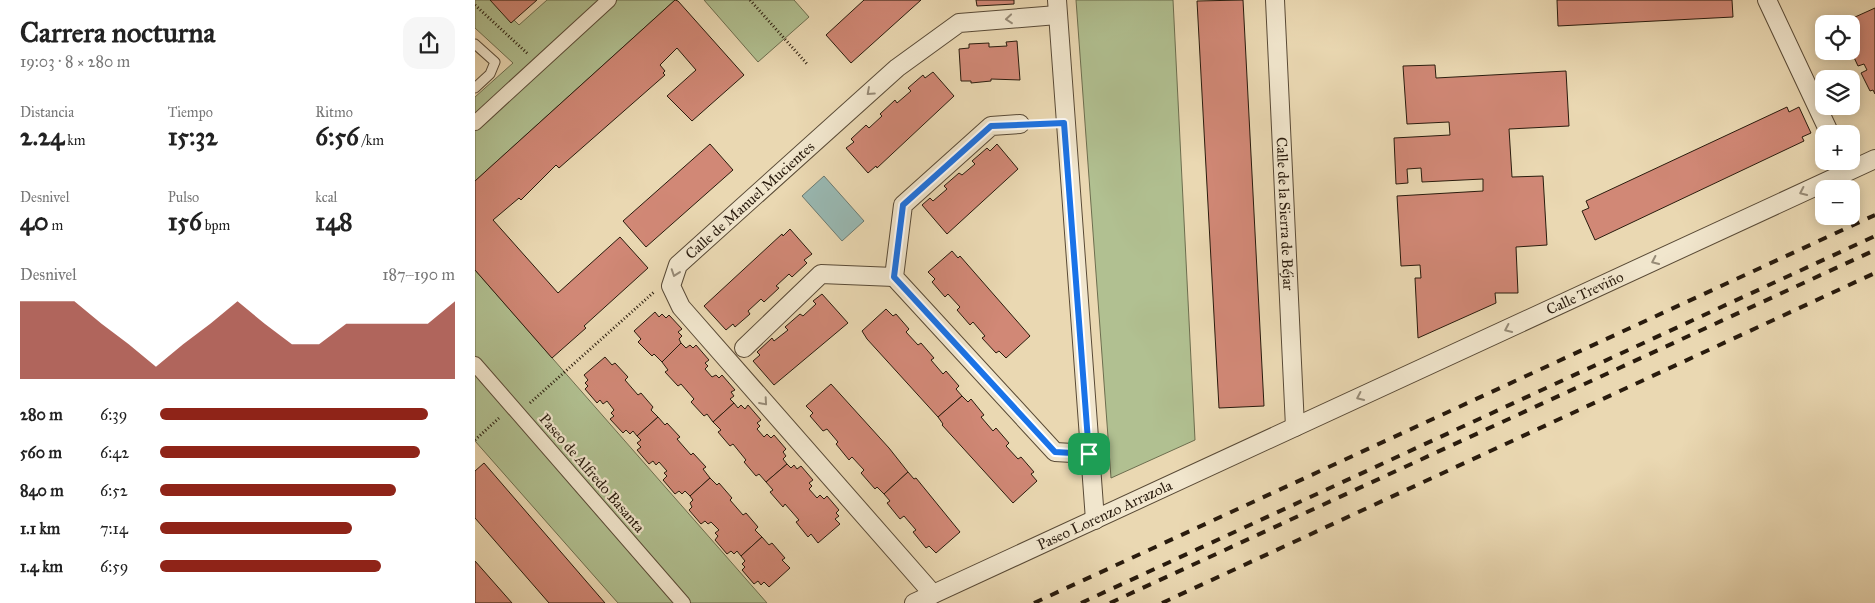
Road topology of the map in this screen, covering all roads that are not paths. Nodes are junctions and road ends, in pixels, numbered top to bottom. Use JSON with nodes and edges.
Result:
{"nodes":[{"id":1,"x":609,"y":0,"type":"edge"},
{"id":2,"x":1275,"y":0,"type":"edge"},
{"id":3,"x":1767,"y":0,"type":"edge"},
{"id":4,"x":1057,"y":8,"type":"edge"},
{"id":5,"x":475,"y":44,"type":"edge"},
{"id":6,"x":475,"y":88,"type":"edge"},
{"id":7,"x":475,"y":123,"type":"edge"},
{"id":8,"x":1020,"y":124,"type":"dead end"},
{"id":9,"x":1825,"y":125,"type":"edge"},
{"id":10,"x":1875,"y":159,"type":"edge"},
{"id":11,"x":1860,"y":162,"type":"edge"},
{"id":12,"x":1837,"y":170,"type":"edge"},
{"id":13,"x":894,"y":277,"type":"junction"},
{"id":14,"x":744,"y":348,"type":"dead end"},
{"id":15,"x":475,"y":364,"type":"edge"},
{"id":16,"x":1295,"y":427,"type":"junction"},
{"id":17,"x":1089,"y":454,"type":"junction"},
{"id":18,"x":1095,"y":520,"type":"junction"},
{"id":19,"x":933,"y":594,"type":"junction"},
{"id":20,"x":683,"y":603,"type":"edge"},
{"id":21,"x":914,"y":603,"type":"edge"}],
"edges":[{"from":1,"to":7,"type":"street"},
{"from":2,"to":16,"type":"street","name":"Calle de la Sierra de Béjar"},
{"from":3,"to":9,"type":"street"},
{"from":4,"to":17,"type":"street"},
{"from":4,"to":19,"type":"street","name":"Calle de Manuel Mucientes","one_way":true},
{"from":5,"to":6,"type":"lane"},
{"from":8,"to":13,"type":"street"},
{"from":10,"to":11,"type":"street","name":"Calle Treviño"},
{"from":12,"to":16,"type":"street","name":"Calle Treviño","one_way":true},
{"from":13,"to":14,"type":"street"},
{"from":13,"to":17,"type":"street"},
{"from":15,"to":20,"type":"street","name":"Paseo de Alfredo Basanta"},
{"from":16,"to":18,"type":"street","name":"Paseo Lorenzo Arrazola"},
{"from":17,"to":18,"type":"street"},
{"from":18,"to":19,"type":"street","name":"Paseo Lorenzo Arrazola"},
{"from":19,"to":21,"type":"street","name":"Paseo Lorenzo Arrazola"}]}
